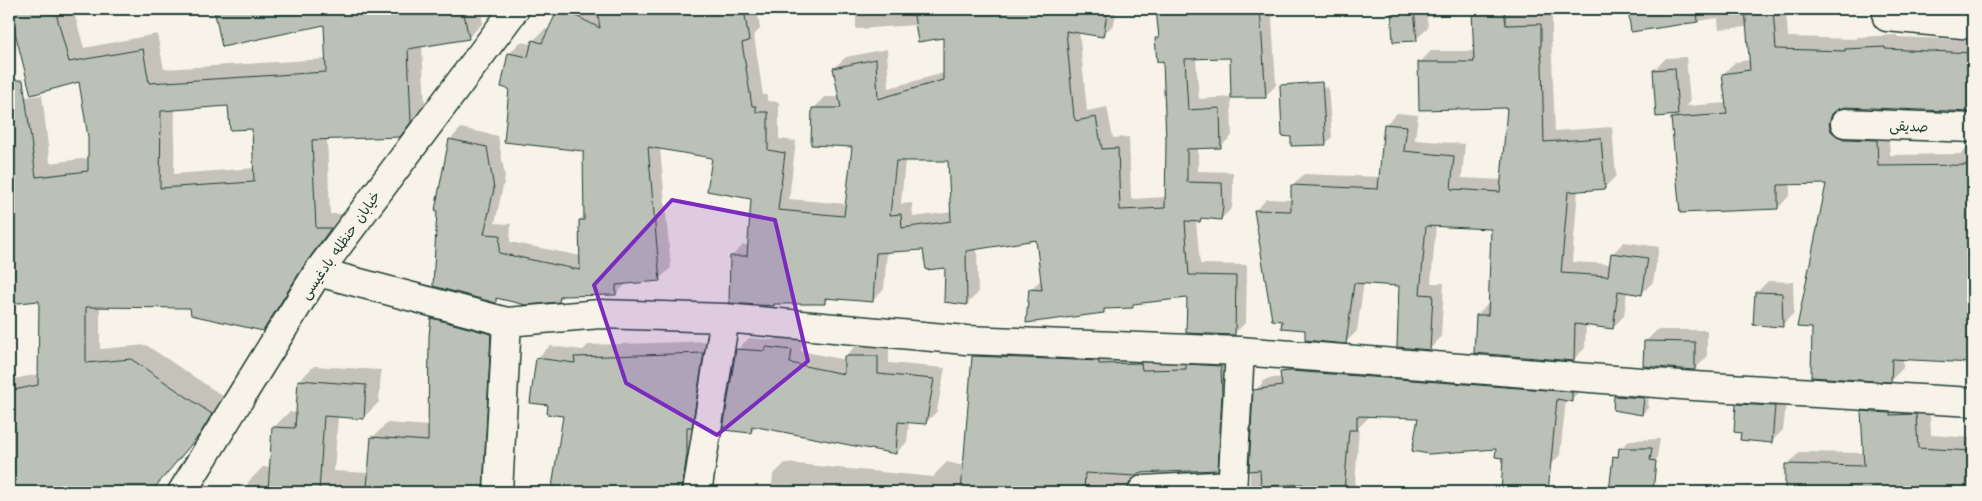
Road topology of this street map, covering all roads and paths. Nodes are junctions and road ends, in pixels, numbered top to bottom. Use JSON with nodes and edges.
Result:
{"nodes":[{"id":1,"x":514,"y":9,"type":"edge"},
{"id":2,"x":1887,"y":17,"type":"dead end"},
{"id":3,"x":1973,"y":25,"type":"edge"},
{"id":4,"x":1845,"y":123,"type":"dead end"},
{"id":5,"x":1973,"y":128,"type":"edge"},
{"id":6,"x":318,"y":272,"type":"junction"},
{"id":7,"x":724,"y":318,"type":"junction"},
{"id":8,"x":506,"y":322,"type":"junction"},
{"id":9,"x":1240,"y":351,"type":"junction"},
{"id":10,"x":1973,"y":402,"type":"edge"},
{"id":11,"x":1232,"y":489,"type":"edge"},
{"id":12,"x":182,"y":492,"type":"edge"},
{"id":13,"x":498,"y":492,"type":"edge"},
{"id":14,"x":697,"y":492,"type":"edge"},
{"id":15,"x":1142,"y":492,"type":"edge"}],
"edges":[{"from":1,"to":6,"type":"street","name":"خیابان حنظله بادغیسی"},
{"from":2,"to":3,"type":"street"},
{"from":4,"to":5,"type":"street","name":"صدیقی"},
{"from":6,"to":8,"type":"street"},
{"from":6,"to":12,"type":"street","name":"خیابان حنظله بادغیسی"},
{"from":7,"to":8,"type":"street"},
{"from":7,"to":9,"type":"street"},
{"from":7,"to":14,"type":"street"},
{"from":8,"to":13,"type":"street"},
{"from":9,"to":10,"type":"street"},
{"from":9,"to":11,"type":"street"},
{"from":11,"to":15,"type":"street"}]}
